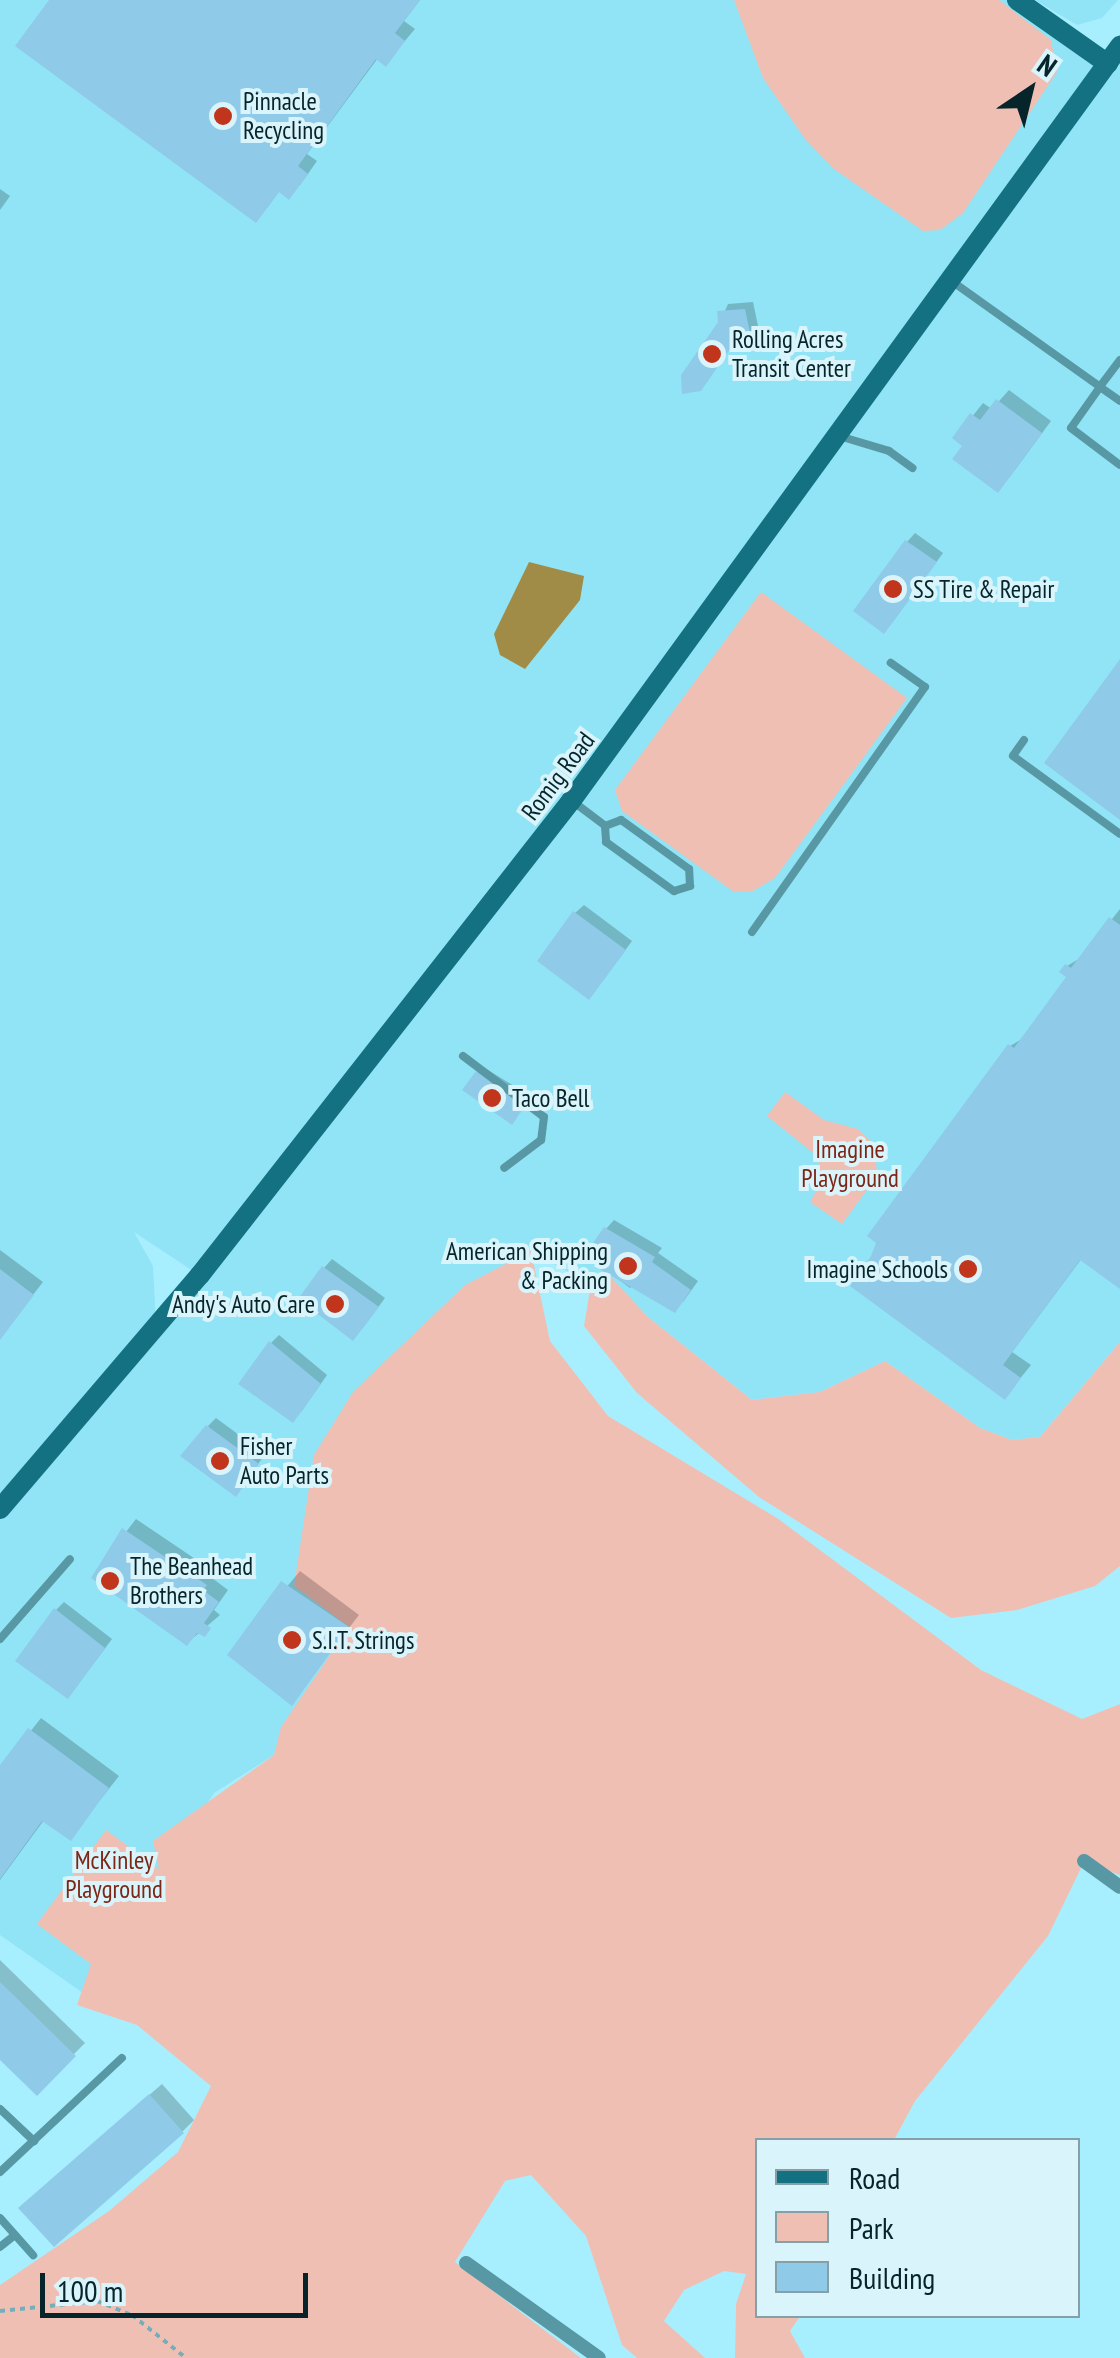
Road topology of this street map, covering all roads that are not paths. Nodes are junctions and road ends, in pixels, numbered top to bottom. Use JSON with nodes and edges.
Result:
{"nodes":[{"id":1,"x":1017,"y":0,"type":"edge"},
{"id":2,"x":1120,"y":46,"type":"edge"},
{"id":3,"x":1108,"y":64,"type":"junction"},
{"id":4,"x":953,"y":282,"type":"junction"},
{"id":5,"x":1120,"y":360,"type":"edge"},
{"id":6,"x":1100,"y":386,"type":"junction"},
{"id":7,"x":1120,"y":401,"type":"edge"},
{"id":8,"x":839,"y":436,"type":"junction"},
{"id":9,"x":1120,"y":465,"type":"edge"},
{"id":10,"x":912,"y":468,"type":"dead end"},
{"id":11,"x":892,"y":663,"type":"dead end"},
{"id":12,"x":1024,"y":740,"type":"dead end"},
{"id":13,"x":571,"y":800,"type":"junction"},
{"id":14,"x":605,"y":826,"type":"junction"},
{"id":15,"x":1120,"y":834,"type":"edge"},
{"id":16,"x":752,"y":932,"type":"dead end"},
{"id":17,"x":462,"y":1056,"type":"dead end"},
{"id":18,"x":504,"y":1168,"type":"dead end"},
{"id":19,"x":0,"y":1508,"type":"edge"},
{"id":20,"x":70,"y":1559,"type":"dead end"},
{"id":21,"x":0,"y":1638,"type":"edge"},
{"id":22,"x":1084,"y":1861,"type":"dead end"},
{"id":23,"x":1120,"y":1887,"type":"edge"},
{"id":24,"x":122,"y":2058,"type":"dead end"},
{"id":25,"x":0,"y":2108,"type":"edge"},
{"id":26,"x":34,"y":2141,"type":"junction"},
{"id":27,"x":0,"y":2172,"type":"edge"},
{"id":28,"x":0,"y":2218,"type":"edge"},
{"id":29,"x":15,"y":2234,"type":"junction"},
{"id":30,"x":0,"y":2247,"type":"edge"},
{"id":31,"x":33,"y":2254,"type":"dead end"},
{"id":32,"x":466,"y":2263,"type":"dead end"},
{"id":33,"x":599,"y":2358,"type":"edge"}],
"edges":[{"from":1,"to":3,"type":"street"},
{"from":2,"to":3,"type":"street","name":"Romig Road"},
{"from":3,"to":4,"type":"street","name":"Romig Road"},
{"from":4,"to":6,"type":"lane"},
{"from":4,"to":8,"type":"street","name":"Romig Road"},
{"from":5,"to":6,"type":"lane"},
{"from":6,"to":7,"type":"lane"},
{"from":6,"to":9,"type":"lane"},
{"from":8,"to":10,"type":"lane"},
{"from":8,"to":13,"type":"street","name":"Romig Road"},
{"from":11,"to":16,"type":"lane"},
{"from":12,"to":15,"type":"lane"},
{"from":13,"to":14,"type":"lane"},
{"from":13,"to":19,"type":"street","name":"Romig Road"},
{"from":14,"to":14,"type":"lane"},
{"from":17,"to":18,"type":"lane"},
{"from":20,"to":21,"type":"lane"},
{"from":22,"to":23,"type":"street"},
{"from":24,"to":26,"type":"lane"},
{"from":25,"to":26,"type":"lane"},
{"from":26,"to":27,"type":"lane"},
{"from":28,"to":29,"type":"lane"},
{"from":29,"to":30,"type":"lane"},
{"from":29,"to":31,"type":"lane"},
{"from":32,"to":33,"type":"street"}]}
